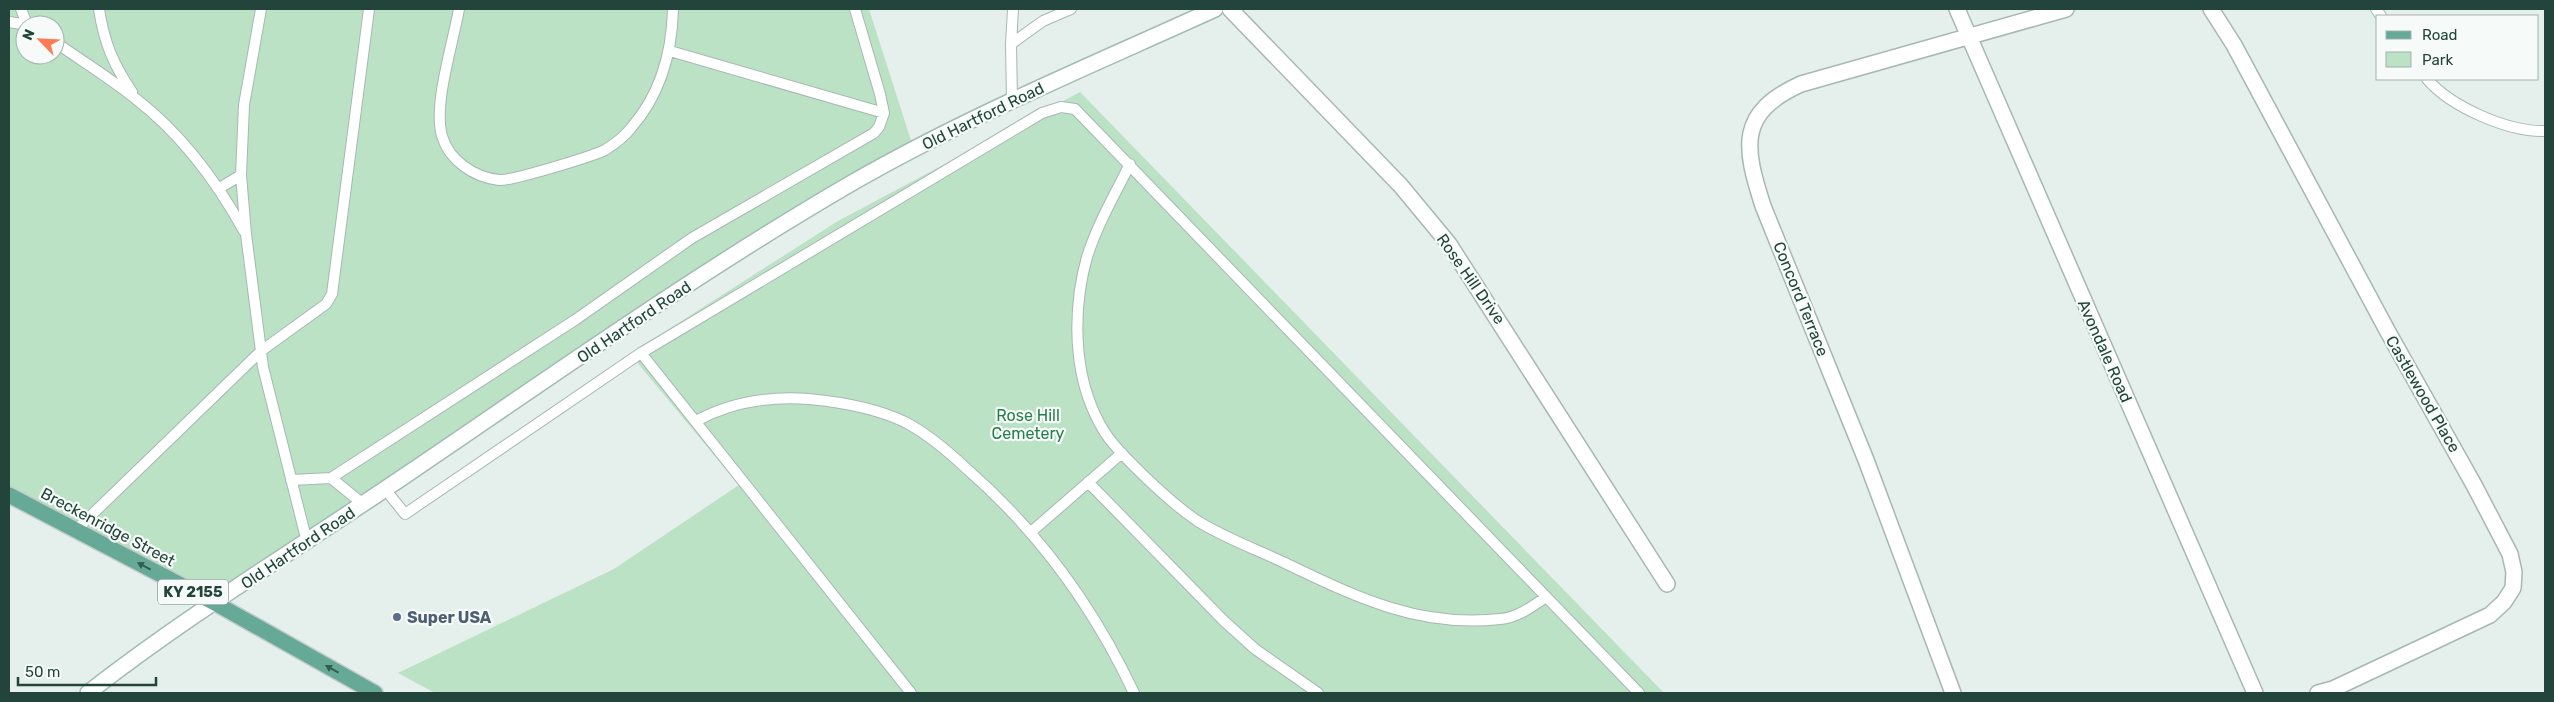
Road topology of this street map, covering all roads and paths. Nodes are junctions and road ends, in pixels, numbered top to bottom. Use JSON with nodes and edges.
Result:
{"nodes":[{"id":1,"x":99,"y":9,"type":"edge"},
{"id":2,"x":261,"y":9,"type":"edge"},
{"id":3,"x":369,"y":9,"type":"edge"},
{"id":4,"x":459,"y":9,"type":"edge"},
{"id":5,"x":673,"y":9,"type":"edge"},
{"id":6,"x":855,"y":9,"type":"edge"},
{"id":7,"x":1013,"y":9,"type":"edge"},
{"id":8,"x":1071,"y":9,"type":"edge"},
{"id":9,"x":1214,"y":9,"type":"edge"},
{"id":10,"x":1230,"y":9,"type":"edge"},
{"id":11,"x":1957,"y":9,"type":"edge"},
{"id":12,"x":2066,"y":9,"type":"edge"},
{"id":13,"x":2210,"y":9,"type":"edge"},
{"id":14,"x":1968,"y":37,"type":"junction"},
{"id":15,"x":1011,"y":44,"type":"junction"},
{"id":16,"x":65,"y":49,"type":"edge"},
{"id":17,"x":670,"y":51,"type":"junction"},
{"id":18,"x":2428,"y":80,"type":"edge"},
{"id":19,"x":137,"y":99,"type":"junction"},
{"id":20,"x":1012,"y":101,"type":"junction"},
{"id":21,"x":884,"y":113,"type":"junction"},
{"id":22,"x":2545,"y":131,"type":"edge"},
{"id":23,"x":1130,"y":164,"type":"junction"},
{"id":24,"x":241,"y":175,"type":"junction"},
{"id":25,"x":218,"y":189,"type":"junction"},
{"id":26,"x":246,"y":234,"type":"junction"},
{"id":27,"x":261,"y":352,"type":"junction"},
{"id":28,"x":641,"y":353,"type":"junction"},
{"id":29,"x":696,"y":421,"type":"junction"},
{"id":30,"x":1122,"y":453,"type":"junction"},
{"id":31,"x":331,"y":478,"type":"junction"},
{"id":32,"x":291,"y":480,"type":"junction"},
{"id":33,"x":1088,"y":482,"type":"junction"},
{"id":34,"x":385,"y":489,"type":"junction"},
{"id":35,"x":9,"y":495,"type":"edge"},
{"id":36,"x":363,"y":504,"type":"junction"},
{"id":37,"x":76,"y":530,"type":"junction"},
{"id":38,"x":1031,"y":532,"type":"junction"},
{"id":39,"x":307,"y":542,"type":"junction"},
{"id":40,"x":1667,"y":584,"type":"dead end"},
{"id":41,"x":1546,"y":597,"type":"junction"},
{"id":42,"x":215,"y":603,"type":"junction"},
{"id":43,"x":88,"y":693,"type":"edge"},
{"id":44,"x":375,"y":693,"type":"edge"},
{"id":45,"x":911,"y":693,"type":"edge"},
{"id":46,"x":1134,"y":693,"type":"edge"},
{"id":47,"x":1318,"y":693,"type":"edge"},
{"id":48,"x":1639,"y":693,"type":"edge"},
{"id":49,"x":1953,"y":693,"type":"edge"},
{"id":50,"x":2254,"y":693,"type":"edge"},
{"id":51,"x":2318,"y":693,"type":"edge"}],
"edges":[{"from":1,"to":19,"type":"lane"},
{"from":2,"to":24,"type":"lane"},
{"from":3,"to":27,"type":"lane"},
{"from":4,"to":17,"type":"lane"},
{"from":5,"to":17,"type":"lane"},
{"from":6,"to":21,"type":"lane"},
{"from":7,"to":15,"type":"lane"},
{"from":8,"to":15,"type":"lane"},
{"from":9,"to":20,"type":"street","name":"Old Hartford Road"},
{"from":10,"to":40,"type":"street","name":"Rose Hill Drive"},
{"from":11,"to":14,"type":"street","name":"Avondale Road"},
{"from":12,"to":14,"type":"street"},
{"from":13,"to":51,"type":"street","name":"Castlewood Place"},
{"from":14,"to":49,"type":"street","name":"Concord Terrace"},
{"from":14,"to":50,"type":"street","name":"Avondale Road"},
{"from":15,"to":20,"type":"lane"},
{"from":16,"to":19,"type":"lane"},
{"from":17,"to":21,"type":"lane"},
{"from":18,"to":22,"type":"lane"},
{"from":19,"to":25,"type":"lane"},
{"from":20,"to":34,"type":"street","name":"Old Hartford Road"},
{"from":21,"to":31,"type":"lane"},
{"from":23,"to":28,"type":"lane"},
{"from":23,"to":30,"type":"lane"},
{"from":23,"to":41,"type":"lane"},
{"from":24,"to":25,"type":"lane"},
{"from":24,"to":26,"type":"lane"},
{"from":25,"to":26,"type":"lane"},
{"from":26,"to":27,"type":"lane"},
{"from":27,"to":32,"type":"lane"},
{"from":27,"to":37,"type":"lane"},
{"from":28,"to":29,"type":"lane"},
{"from":28,"to":34,"type":"lane"},
{"from":29,"to":38,"type":"lane"},
{"from":29,"to":45,"type":"lane"},
{"from":30,"to":33,"type":"lane"},
{"from":30,"to":41,"type":"lane"},
{"from":31,"to":32,"type":"lane"},
{"from":31,"to":36,"type":"lane"},
{"from":32,"to":39,"type":"lane"},
{"from":33,"to":38,"type":"lane"},
{"from":33,"to":47,"type":"lane"},
{"from":34,"to":36,"type":"street","name":"Old Hartford Road"},
{"from":35,"to":37,"type":"main road","name":"Breckenridge Street","number":"KY 2155"},
{"from":36,"to":39,"type":"street","name":"Old Hartford Road"},
{"from":42,"to":37,"type":"main road","name":"Breckenridge Street","number":"KY 2155","one_way":true},
{"from":38,"to":46,"type":"lane"},
{"from":39,"to":42,"type":"street","name":"Old Hartford Road"},
{"from":41,"to":48,"type":"lane"},
{"from":42,"to":43,"type":"street","name":"Old Hartford Road"},
{"from":44,"to":42,"type":"main road","name":"Breckenridge Street","number":"KY 2155","one_way":true}]}
